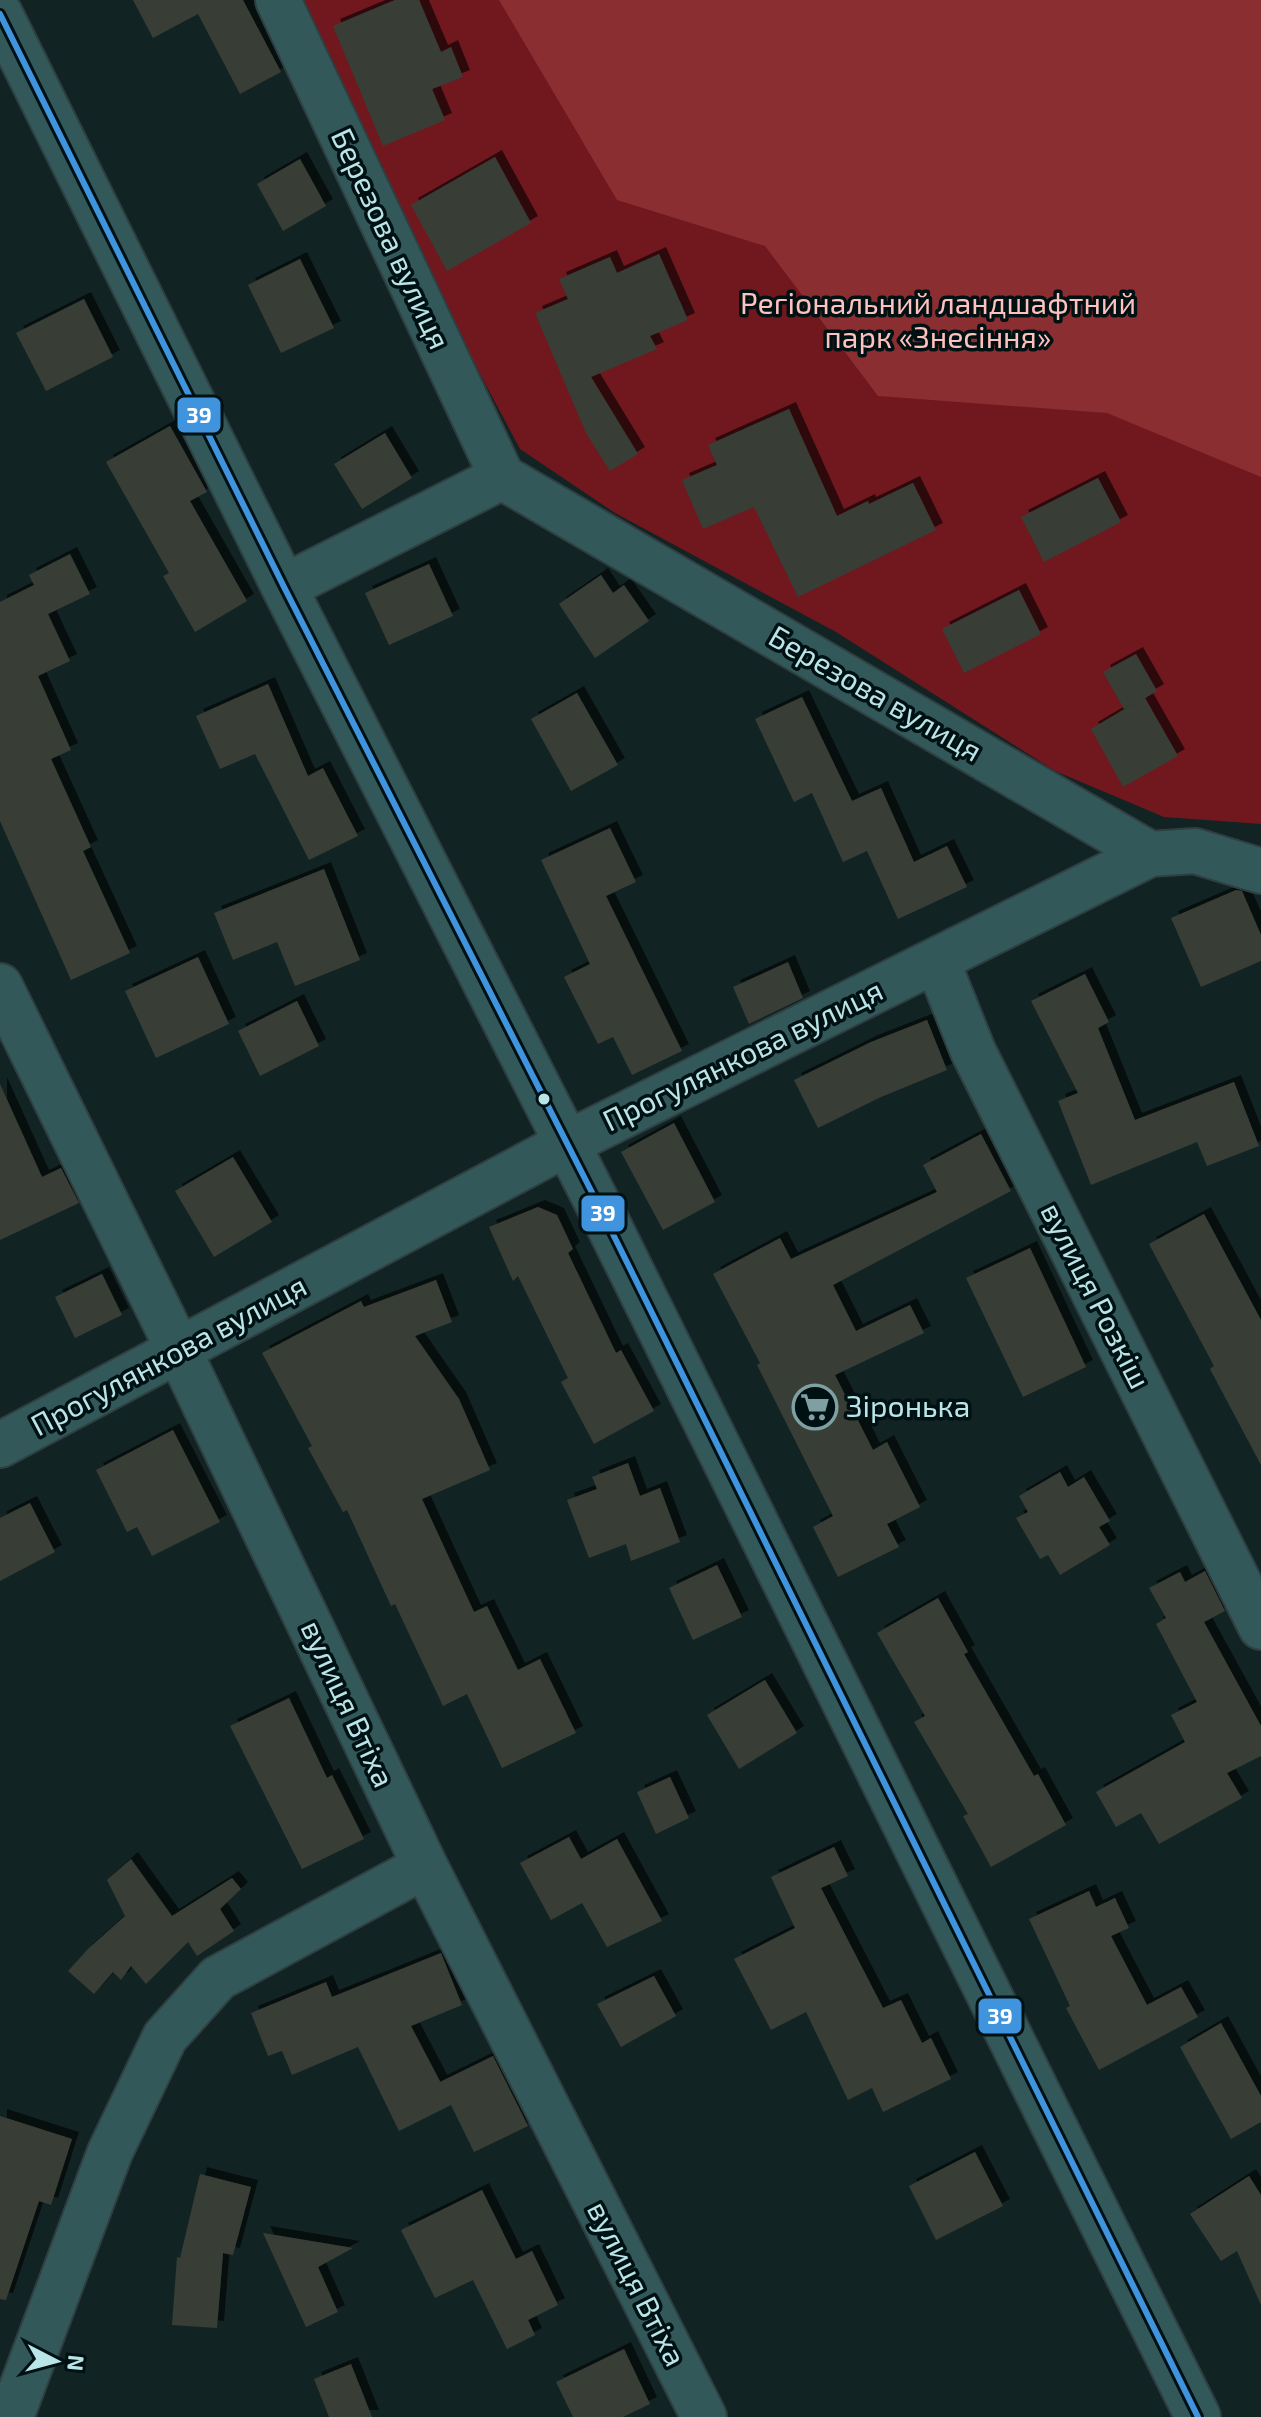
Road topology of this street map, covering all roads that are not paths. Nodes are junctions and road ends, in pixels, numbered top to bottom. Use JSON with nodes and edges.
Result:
{"nodes":[{"id":1,"x":278,"y":0,"type":"edge"},
{"id":2,"x":0,"y":14,"type":"edge"},
{"id":3,"x":502,"y":477,"type":"junction"},
{"id":4,"x":284,"y":587,"type":"junction"},
{"id":5,"x":1150,"y":854,"type":"junction"},
{"id":6,"x":1261,"y":871,"type":"edge"},
{"id":7,"x":937,"y":961,"type":"junction"},
{"id":8,"x":0,"y":986,"type":"edge"},
{"id":9,"x":568,"y":1143,"type":"junction"},
{"id":10,"x":179,"y":1351,"type":"junction"},
{"id":11,"x":0,"y":1445,"type":"edge"},
{"id":12,"x":1261,"y":1627,"type":"edge"},
{"id":13,"x":425,"y":1866,"type":"junction"},
{"id":14,"x":17,"y":2413,"type":"edge"},
{"id":15,"x":704,"y":2417,"type":"edge"},
{"id":16,"x":1198,"y":2417,"type":"edge"}],
"edges":[{"from":1,"to":3,"type":"street","name":"Березова вулиця"},
{"from":2,"to":4,"type":"street"},
{"from":3,"to":4,"type":"street"},
{"from":3,"to":5,"type":"street","name":"Березова вулиця"},
{"from":4,"to":9,"type":"street"},
{"from":5,"to":6,"type":"street"},
{"from":5,"to":7,"type":"street","name":"Прогулянкова вулиця"},
{"from":7,"to":9,"type":"street","name":"Прогулянкова вулиця"},
{"from":7,"to":12,"type":"street","name":"вулиця Розкіш"},
{"from":8,"to":10,"type":"street","name":"вулиця Втіха"},
{"from":9,"to":10,"type":"street","name":"Прогулянкова вулиця"},
{"from":9,"to":16,"type":"street"},
{"from":10,"to":11,"type":"street","name":"Прогулянкова вулиця"},
{"from":10,"to":13,"type":"street","name":"вулиця Втіха"},
{"from":13,"to":14,"type":"street"},
{"from":13,"to":15,"type":"street","name":"вулиця Втіха"}]}
